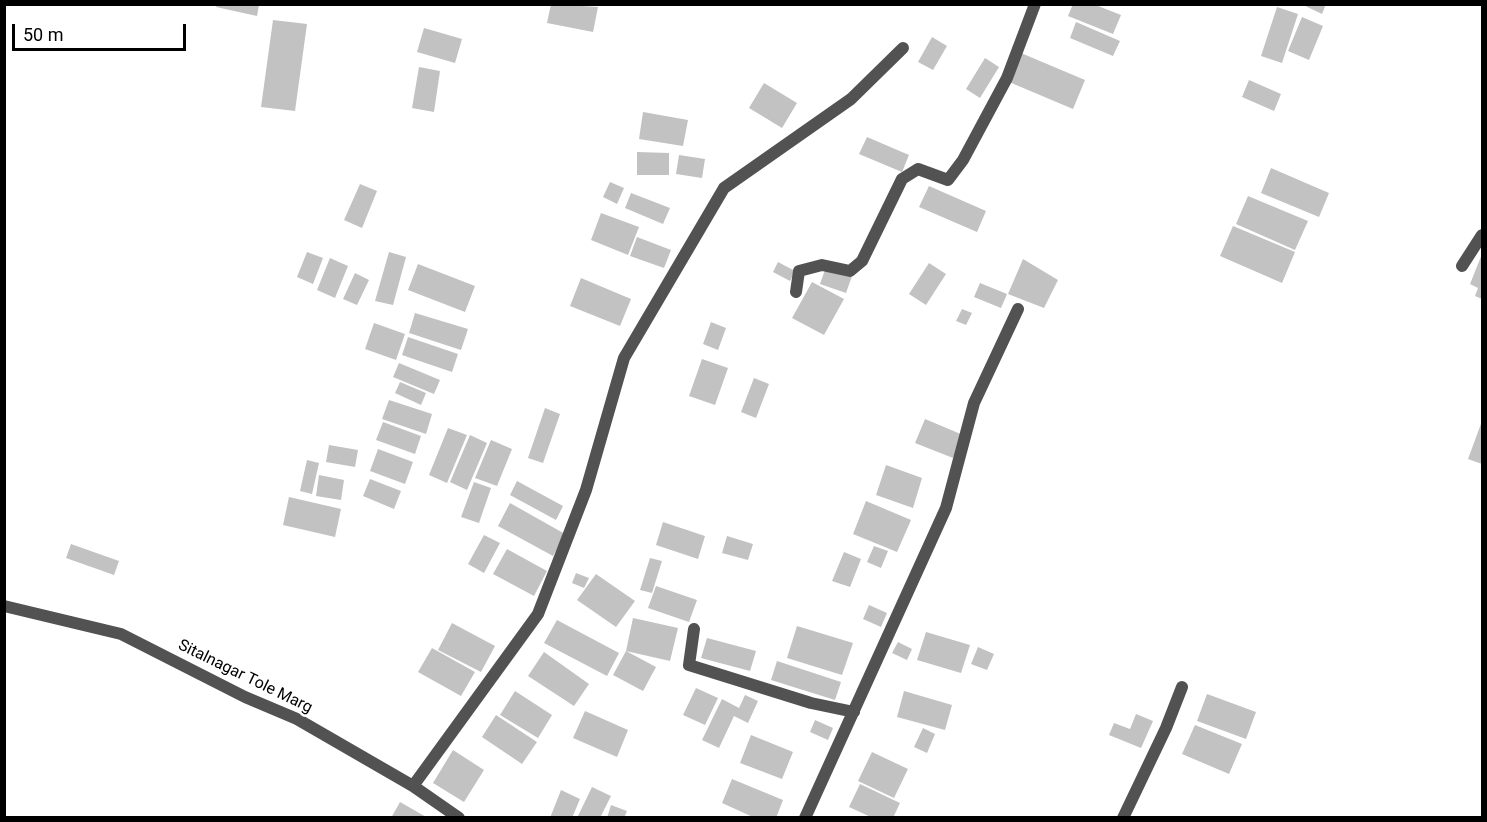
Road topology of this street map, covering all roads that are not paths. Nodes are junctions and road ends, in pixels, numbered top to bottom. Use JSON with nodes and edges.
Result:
{"nodes":[{"id":1,"x":1035,"y":4,"type":"edge"},
{"id":2,"x":903,"y":48,"type":"dead end"},
{"id":3,"x":1482,"y":236,"type":"edge"},
{"id":4,"x":1462,"y":266,"type":"dead end"},
{"id":5,"x":796,"y":292,"type":"dead end"},
{"id":6,"x":1018,"y":309,"type":"dead end"},
{"id":7,"x":4,"y":599,"type":"edge"},
{"id":8,"x":5,"y":606,"type":"edge"},
{"id":9,"x":694,"y":629,"type":"dead end"},
{"id":10,"x":1182,"y":687,"type":"dead end"},
{"id":11,"x":854,"y":712,"type":"junction"},
{"id":12,"x":413,"y":786,"type":"junction"},
{"id":13,"x":456,"y":817,"type":"edge"},
{"id":14,"x":805,"y":818,"type":"edge"},
{"id":15,"x":1123,"y":818,"type":"edge"}],
"edges":[{"from":1,"to":5,"type":"street"},
{"from":2,"to":12,"type":"street"},
{"from":3,"to":4,"type":"street"},
{"from":6,"to":11,"type":"street"},
{"from":7,"to":8,"type":"street"},
{"from":8,"to":12,"type":"street","name":"Sitalnagar Tole Marg"},
{"from":9,"to":11,"type":"street"},
{"from":10,"to":15,"type":"street"},
{"from":11,"to":14,"type":"street"},
{"from":12,"to":13,"type":"street","name":"Sitalnagar Tole Marg"}]}
